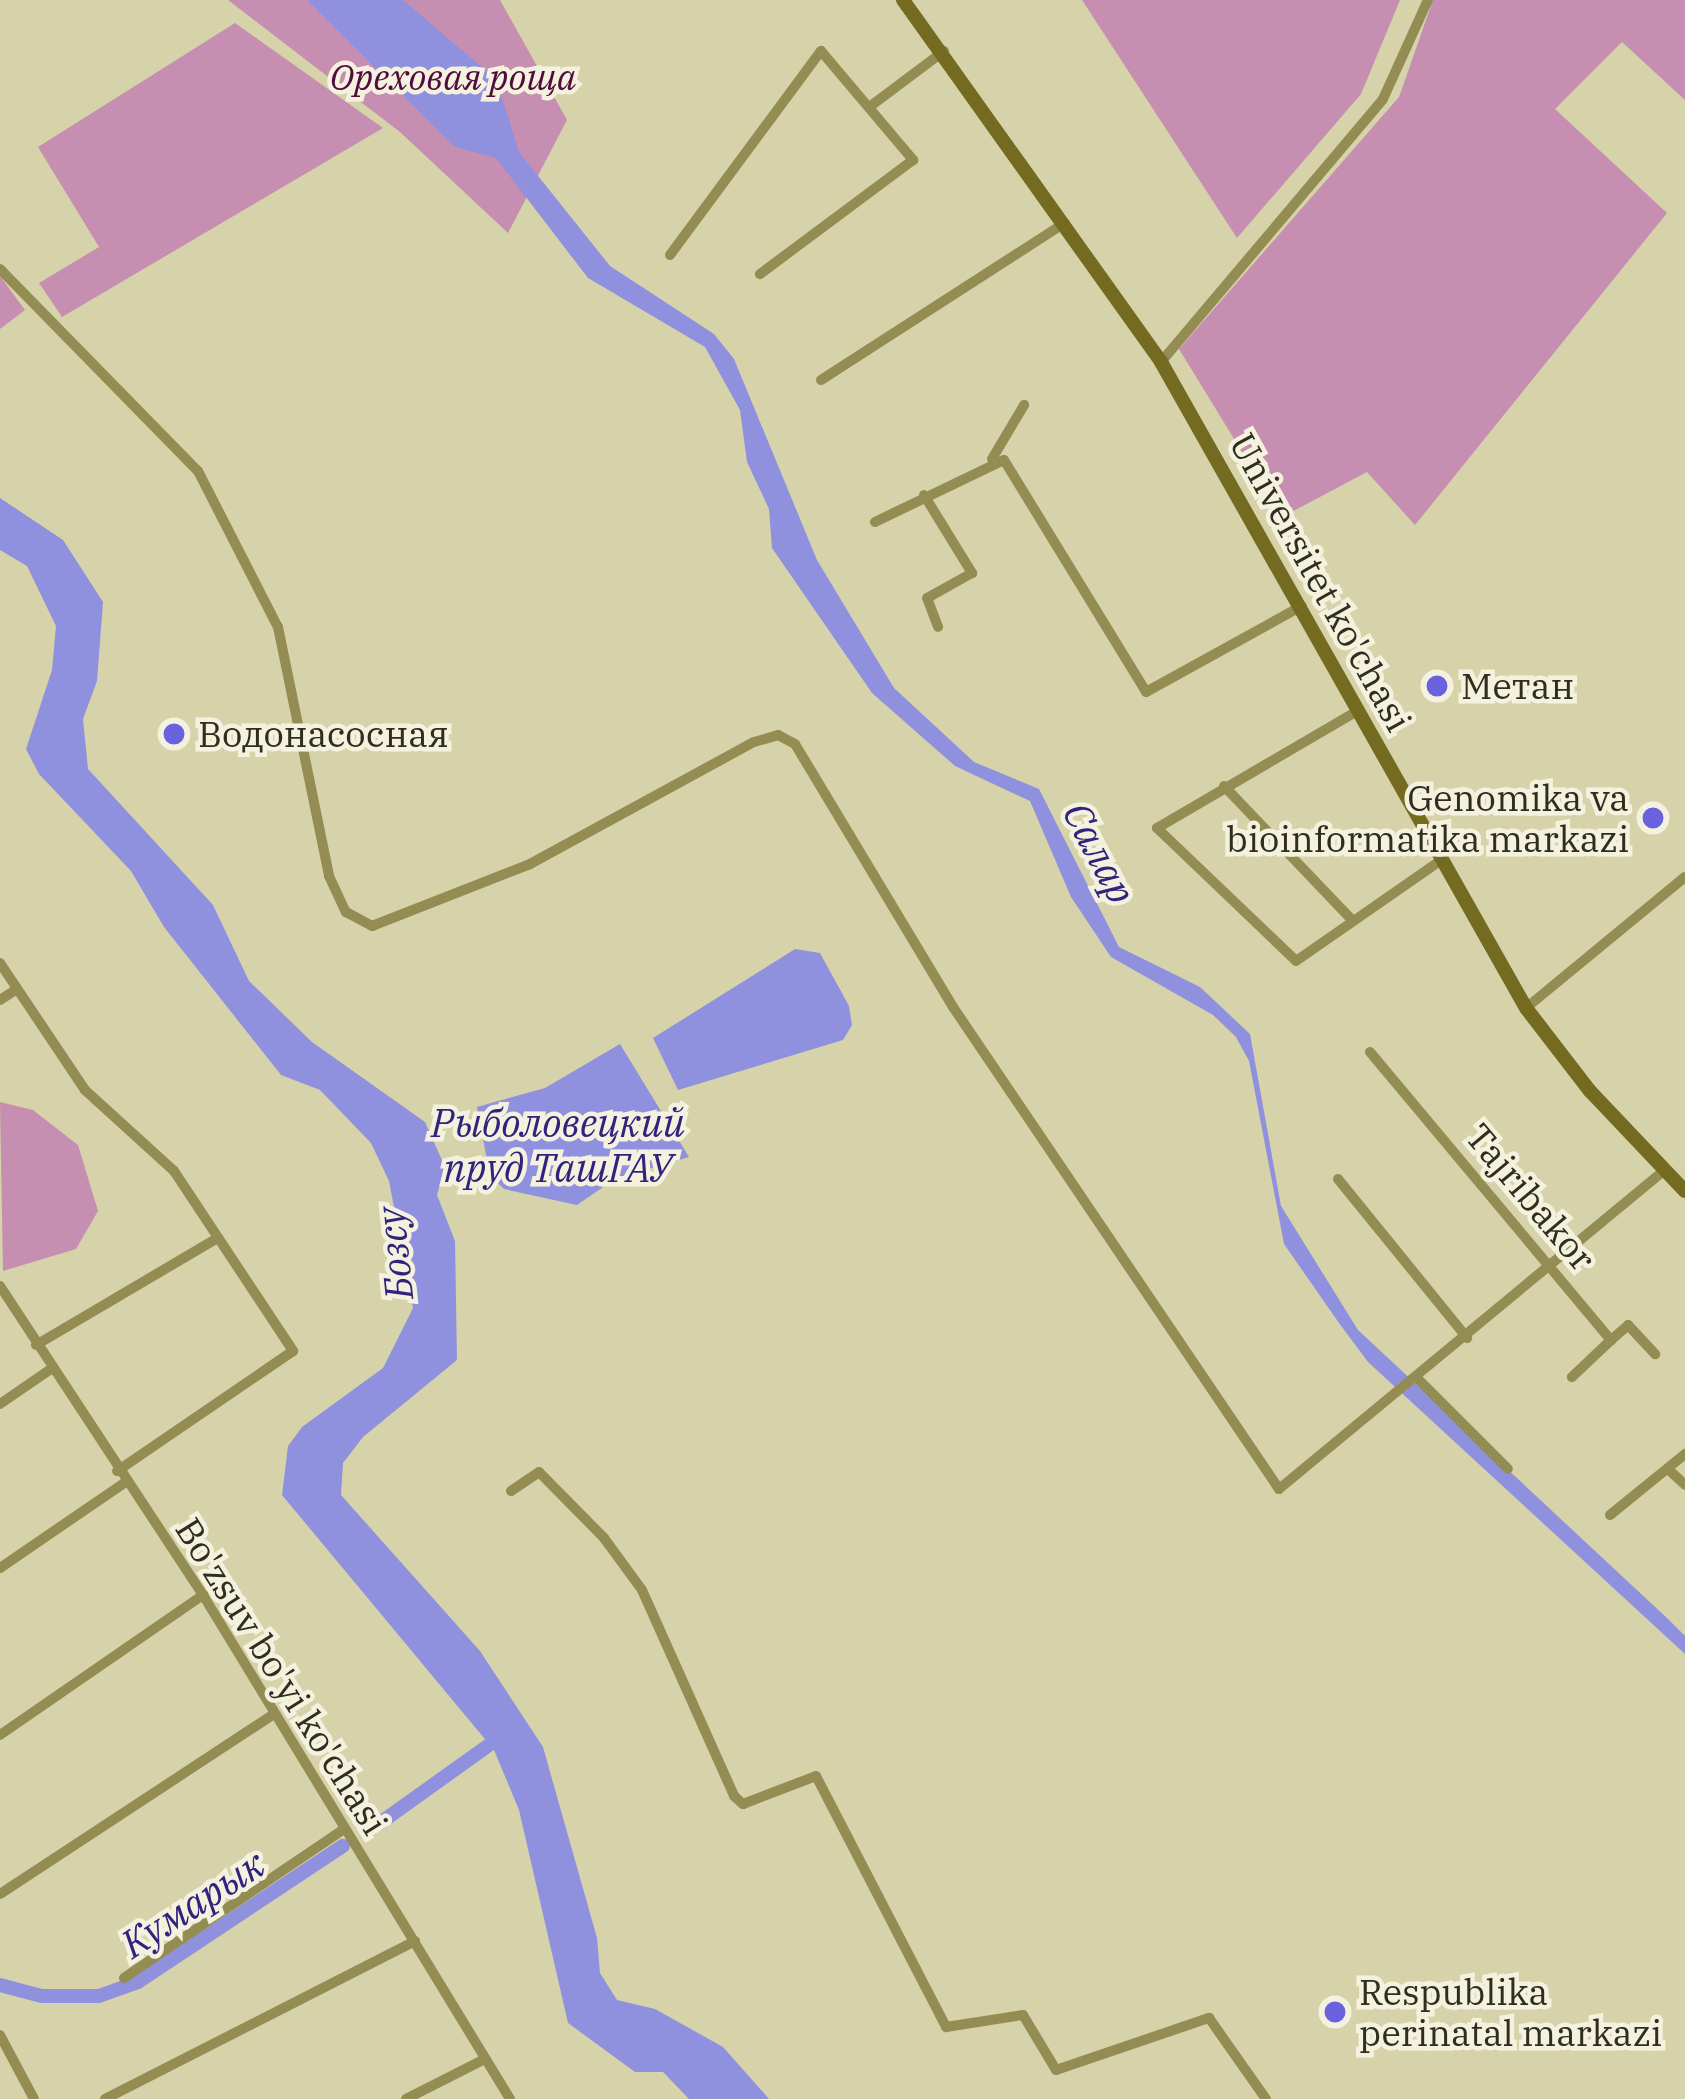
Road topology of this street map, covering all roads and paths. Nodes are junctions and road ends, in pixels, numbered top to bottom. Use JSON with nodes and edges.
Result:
{"nodes":[{"id":1,"x":903,"y":0,"type":"edge"},
{"id":2,"x":1428,"y":0,"type":"edge"},
{"id":3,"x":944,"y":51,"type":"junction"},
{"id":4,"x":872,"y":105,"type":"junction"},
{"id":5,"x":1065,"y":223,"type":"junction"},
{"id":6,"x":670,"y":255,"type":"dead end"},
{"id":7,"x":0,"y":269,"type":"edge"},
{"id":8,"x":760,"y":274,"type":"dead end"},
{"id":9,"x":1161,"y":362,"type":"junction"},
{"id":10,"x":821,"y":380,"type":"dead end"},
{"id":11,"x":1024,"y":406,"type":"dead end"},
{"id":12,"x":992,"y":459,"type":"junction"},
{"id":13,"x":924,"y":495,"type":"junction"},
{"id":14,"x":874,"y":522,"type":"dead end"},
{"id":15,"x":1302,"y":606,"type":"junction"},
{"id":16,"x":938,"y":626,"type":"dead end"},
{"id":17,"x":1359,"y":710,"type":"junction"},
{"id":18,"x":1224,"y":786,"type":"junction"},
{"id":19,"x":1440,"y":861,"type":"junction"},
{"id":20,"x":1685,"y":877,"type":"edge"},
{"id":21,"x":1352,"y":920,"type":"junction"},
{"id":22,"x":0,"y":963,"type":"edge"},
{"id":23,"x":17,"y":989,"type":"junction"},
{"id":24,"x":0,"y":1000,"type":"edge"},
{"id":25,"x":1526,"y":1009,"type":"junction"},
{"id":26,"x":1370,"y":1052,"type":"dead end"},
{"id":27,"x":1664,"y":1170,"type":"junction"},
{"id":28,"x":1338,"y":1179,"type":"dead end"},
{"id":29,"x":1685,"y":1191,"type":"edge"},
{"id":30,"x":218,"y":1238,"type":"junction"},
{"id":31,"x":1551,"y":1267,"type":"junction"},
{"id":32,"x":0,"y":1286,"type":"edge"},
{"id":33,"x":1467,"y":1338,"type":"junction"},
{"id":34,"x":1612,"y":1340,"type":"junction"},
{"id":35,"x":36,"y":1345,"type":"junction"},
{"id":36,"x":1655,"y":1354,"type":"dead end"},
{"id":37,"x":51,"y":1369,"type":"junction"},
{"id":38,"x":1572,"y":1377,"type":"dead end"},
{"id":39,"x":1418,"y":1379,"type":"junction"},
{"id":40,"x":0,"y":1404,"type":"edge"},
{"id":41,"x":1685,"y":1454,"type":"edge"},
{"id":42,"x":1508,"y":1469,"type":"dead end"},
{"id":43,"x":1668,"y":1469,"type":"junction"},
{"id":44,"x":120,"y":1477,"type":"junction"},
{"id":45,"x":1685,"y":1485,"type":"edge"},
{"id":46,"x":511,"y":1491,"type":"dead end"},
{"id":47,"x":1610,"y":1514,"type":"dead end"},
{"id":48,"x":0,"y":1568,"type":"edge"},
{"id":49,"x":202,"y":1595,"type":"junction"},
{"id":50,"x":272,"y":1715,"type":"junction"},
{"id":51,"x":0,"y":1735,"type":"edge"},
{"id":52,"x":341,"y":1831,"type":"junction"},
{"id":53,"x":0,"y":1894,"type":"edge"},
{"id":54,"x":415,"y":1941,"type":"junction"},
{"id":55,"x":124,"y":1978,"type":"dead end"},
{"id":56,"x":0,"y":2035,"type":"edge"},
{"id":57,"x":485,"y":2059,"type":"junction"},
{"id":58,"x":34,"y":2099,"type":"edge"},
{"id":59,"x":105,"y":2099,"type":"edge"},
{"id":60,"x":406,"y":2099,"type":"edge"},
{"id":61,"x":510,"y":2099,"type":"edge"},
{"id":62,"x":1266,"y":2099,"type":"edge"}],
"edges":[{"from":1,"to":3,"type":"main road","name":"Universitet ko'chasi"},
{"from":2,"to":9,"type":"street"},
{"from":3,"to":4,"type":"street"},
{"from":3,"to":5,"type":"main road","name":"Universitet ko'chasi"},
{"from":4,"to":6,"type":"street"},
{"from":4,"to":8,"type":"street"},
{"from":5,"to":9,"type":"main road","name":"Universitet ko'chasi"},
{"from":5,"to":10,"type":"street"},
{"from":7,"to":39,"type":"street"},
{"from":9,"to":15,"type":"main road","name":"Universitet ko'chasi"},
{"from":11,"to":12,"type":"street"},
{"from":12,"to":13,"type":"street"},
{"from":12,"to":15,"type":"street"},
{"from":13,"to":14,"type":"street"},
{"from":13,"to":16,"type":"street"},
{"from":15,"to":17,"type":"main road","name":"Universitet ko'chasi"},
{"from":17,"to":18,"type":"street"},
{"from":17,"to":19,"type":"main road","name":"Universitet ko'chasi"},
{"from":18,"to":21,"type":"street"},
{"from":18,"to":21,"type":"street"},
{"from":19,"to":21,"type":"street"},
{"from":19,"to":25,"type":"main road","name":"Universitet ko'chasi"},
{"from":20,"to":25,"type":"street"},
{"from":22,"to":23,"type":"street"},
{"from":23,"to":24,"type":"street"},
{"from":23,"to":30,"type":"street"},
{"from":25,"to":27,"type":"main road","name":"Universitet ko'chasi"},
{"from":26,"to":31,"type":"street","name":"Tajribakor"},
{"from":27,"to":29,"type":"main road","name":"Universitet ko'chasi"},
{"from":27,"to":31,"type":"street"},
{"from":28,"to":33,"type":"street"},
{"from":30,"to":35,"type":"street"},
{"from":30,"to":44,"type":"street"},
{"from":31,"to":33,"type":"street"},
{"from":31,"to":34,"type":"street","name":"Tajribakor"},
{"from":32,"to":35,"type":"street","name":"Bo'zsuv bo'yi ko'chasi"},
{"from":33,"to":39,"type":"street"},
{"from":34,"to":36,"type":"street"},
{"from":34,"to":38,"type":"street"},
{"from":35,"to":37,"type":"street","name":"Bo'zsuv bo'yi ko'chasi"},
{"from":37,"to":40,"type":"street"},
{"from":37,"to":44,"type":"street","name":"Bo'zsuv bo'yi ko'chasi"},
{"from":39,"to":42,"type":"street"},
{"from":41,"to":43,"type":"street"},
{"from":43,"to":45,"type":"street"},
{"from":43,"to":47,"type":"street"},
{"from":44,"to":48,"type":"street"},
{"from":44,"to":49,"type":"street","name":"Bo'zsuv bo'yi ko'chasi"},
{"from":46,"to":62,"type":"street"},
{"from":49,"to":50,"type":"street","name":"Bo'zsuv bo'yi ko'chasi"},
{"from":49,"to":51,"type":"street"},
{"from":50,"to":52,"type":"street","name":"Bo'zsuv bo'yi ko'chasi"},
{"from":50,"to":53,"type":"street"},
{"from":52,"to":54,"type":"street","name":"Bo'zsuv bo'yi ko'chasi"},
{"from":52,"to":55,"type":"street"},
{"from":54,"to":57,"type":"street","name":"Bo'zsuv bo'yi ko'chasi"},
{"from":54,"to":59,"type":"street"},
{"from":56,"to":58,"type":"street"},
{"from":57,"to":60,"type":"street"},
{"from":57,"to":61,"type":"street","name":"Bo'zsuv bo'yi ko'chasi"}]}
